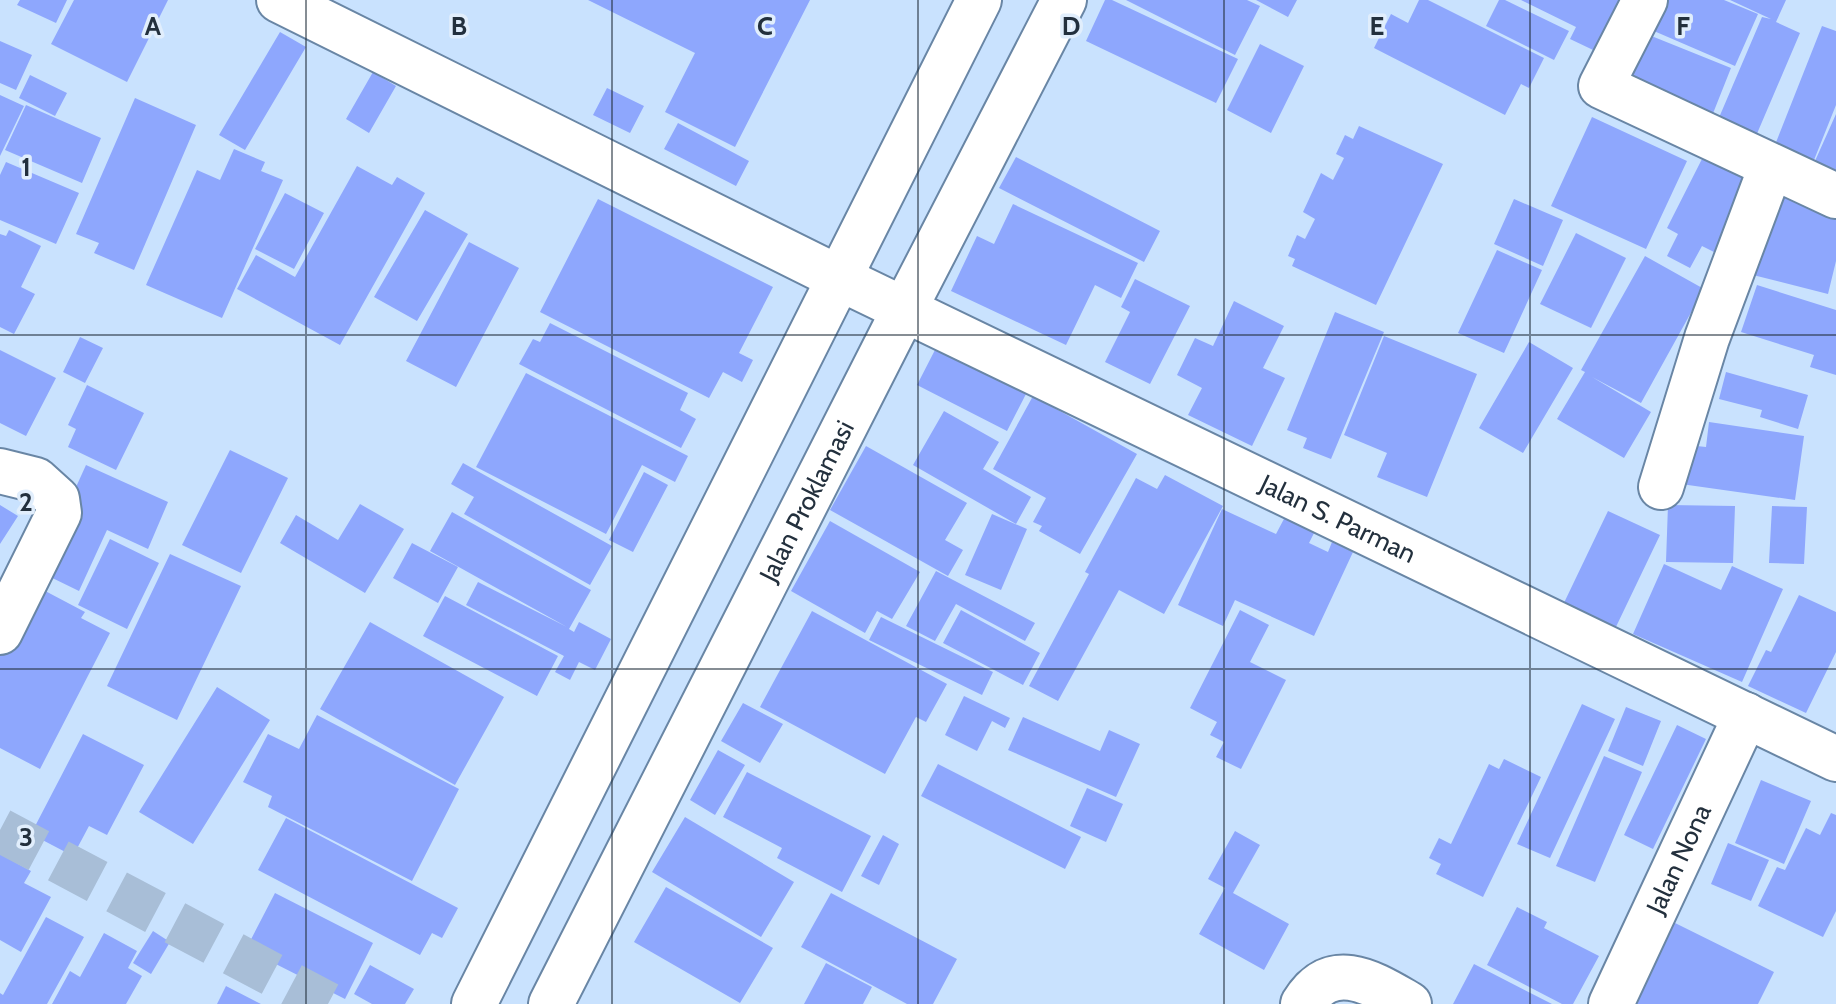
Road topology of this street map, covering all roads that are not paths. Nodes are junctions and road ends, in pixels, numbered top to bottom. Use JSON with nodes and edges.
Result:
{"nodes":[{"id":1,"x":279,"y":0,"type":"edge"},
{"id":2,"x":979,"y":0,"type":"edge"},
{"id":3,"x":1064,"y":0,"type":"edge"},
{"id":4,"x":1645,"y":0,"type":"edge"},
{"id":5,"x":1771,"y":167,"type":"junction"},
{"id":6,"x":1836,"y":196,"type":"edge"},
{"id":7,"x":839,"y":278,"type":"junction"},
{"id":8,"x":904,"y":310,"type":"junction"},
{"id":9,"x":0,"y":471,"type":"edge"},
{"id":10,"x":1661,"y":487,"type":"dead end"},
{"id":11,"x":0,"y":632,"type":"edge"},
{"id":12,"x":1746,"y":715,"type":"junction"},
{"id":13,"x":1836,"y":759,"type":"edge"},
{"id":14,"x":474,"y":1004,"type":"edge"},
{"id":15,"x":551,"y":1004,"type":"edge"},
{"id":16,"x":1303,"y":1004,"type":"edge"},
{"id":17,"x":1409,"y":1004,"type":"edge"},
{"id":18,"x":1611,"y":1004,"type":"edge"}],
"edges":[{"from":1,"to":7,"type":"street","name":"Jalan S. Parman"},
{"from":2,"to":7,"type":"street"},
{"from":3,"to":8,"type":"street","name":"Jalan Proklamasi"},
{"from":4,"to":5,"type":"street"},
{"from":5,"to":6,"type":"street"},
{"from":5,"to":10,"type":"street"},
{"from":7,"to":8,"type":"street","name":"Jalan S. Parman"},
{"from":7,"to":14,"type":"street"},
{"from":8,"to":12,"type":"street","name":"Jalan S. Parman"},
{"from":8,"to":15,"type":"street","name":"Jalan Proklamasi"},
{"from":9,"to":11,"type":"street"},
{"from":12,"to":13,"type":"street","name":"Jalan S. Parman"},
{"from":12,"to":18,"type":"street","name":"Jalan Nona"},
{"from":16,"to":17,"type":"street"}]}
